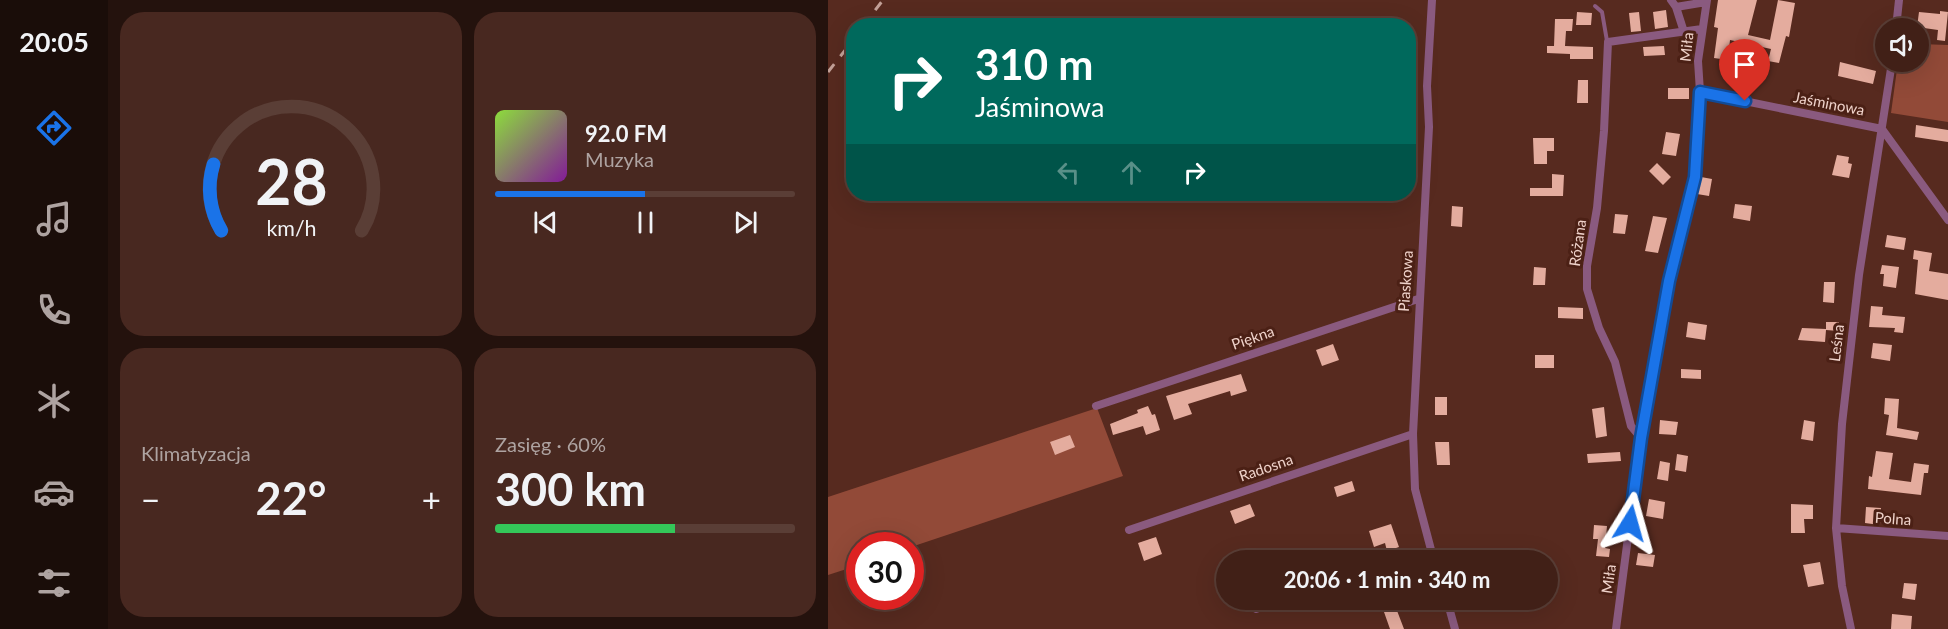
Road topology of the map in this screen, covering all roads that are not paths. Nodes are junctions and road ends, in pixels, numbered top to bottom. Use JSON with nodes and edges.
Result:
{"nodes":[{"id":1,"x":1432,"y":0,"type":"edge"},
{"id":2,"x":1899,"y":0,"type":"edge"},
{"id":3,"x":1706,"y":1,"type":"edge"},
{"id":4,"x":1673,"y":4,"type":"edge"},
{"id":5,"x":1595,"y":6,"type":"dead end"},
{"id":6,"x":1897,"y":18,"type":"edge"},
{"id":7,"x":1702,"y":29,"type":"junction"},
{"id":8,"x":1684,"y":32,"type":"junction"},
{"id":9,"x":1608,"y":42,"type":"junction"},
{"id":10,"x":1891,"y":72,"type":"edge"},
{"id":11,"x":1700,"y":92,"type":"junction"},
{"id":12,"x":1882,"y":129,"type":"junction"},
{"id":13,"x":1948,"y":220,"type":"edge"},
{"id":14,"x":1419,"y":299,"type":"junction"},
{"id":15,"x":1096,"y":406,"type":"dead end"},
{"id":16,"x":1413,"y":434,"type":"junction"},
{"id":17,"x":1641,"y":438,"type":"junction"},
{"id":18,"x":1836,"y":528,"type":"junction"},
{"id":19,"x":1129,"y":530,"type":"dead end"},
{"id":20,"x":1948,"y":536,"type":"edge"},
{"id":21,"x":1430,"y":550,"type":"edge"},
{"id":22,"x":1450,"y":610,"type":"edge"},
{"id":23,"x":1455,"y":629,"type":"edge"},
{"id":24,"x":1616,"y":629,"type":"edge"},
{"id":25,"x":1851,"y":629,"type":"edge"}],
"edges":[{"from":1,"to":14,"type":"street","name":"Piaskowa"},
{"from":2,"to":6,"type":"street"},
{"from":3,"to":4,"type":"street"},
{"from":3,"to":7,"type":"street","name":"Miła"},
{"from":4,"to":8,"type":"street","name":"Miła"},
{"from":5,"to":9,"type":"lane","name":"Różana"},
{"from":7,"to":8,"type":"street"},
{"from":7,"to":11,"type":"street","name":"Miła"},
{"from":8,"to":9,"type":"street"},
{"from":9,"to":17,"type":"street","name":"Różana"},
{"from":10,"to":12,"type":"street","name":"Leśna"},
{"from":11,"to":12,"type":"street","name":"Jaśminowa"},
{"from":11,"to":17,"type":"street","name":"Miła"},
{"from":12,"to":13,"type":"street"},
{"from":12,"to":18,"type":"street","name":"Leśna"},
{"from":14,"to":15,"type":"street","name":"Piękna"},
{"from":14,"to":16,"type":"street","name":"Piaskowa"},
{"from":16,"to":19,"type":"street","name":"Radosna"},
{"from":16,"to":21,"type":"street","name":"Piaskowa"},
{"from":17,"to":24,"type":"street","name":"Miła"},
{"from":18,"to":20,"type":"street","name":"Polna"},
{"from":18,"to":25,"type":"street","name":"Leśna"},
{"from":22,"to":23,"type":"street"}]}
